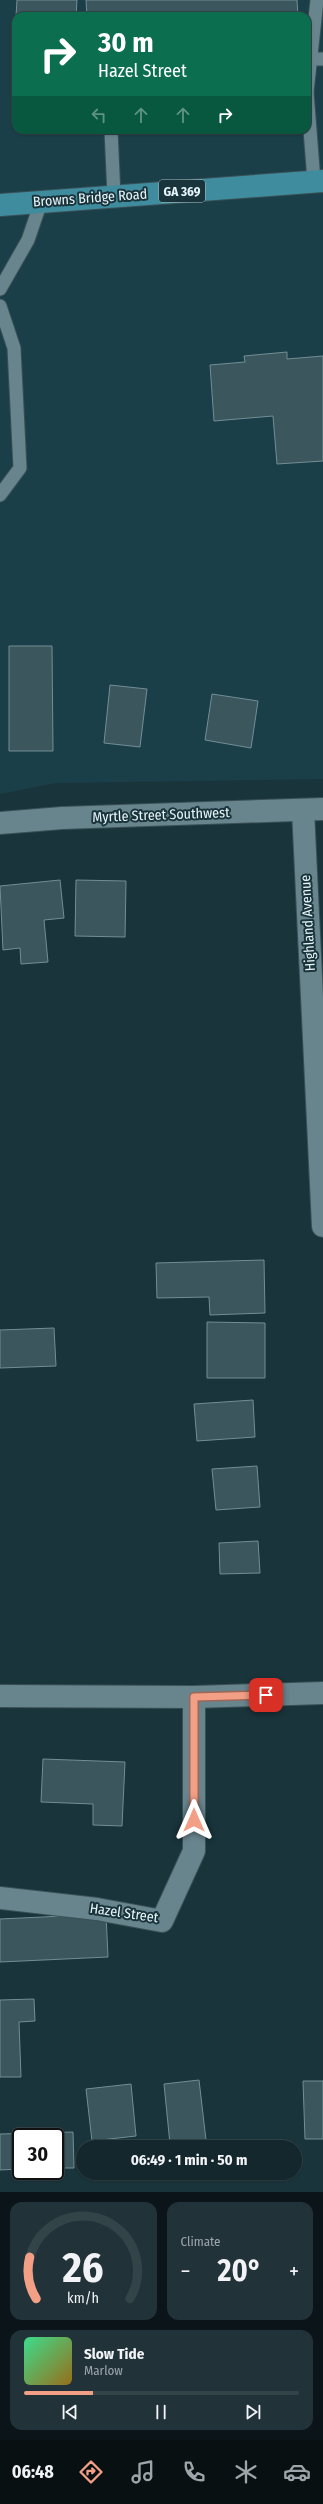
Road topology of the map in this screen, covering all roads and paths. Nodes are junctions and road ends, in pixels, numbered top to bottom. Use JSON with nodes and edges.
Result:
{"nodes":[{"id":1,"x":317,"y":0,"type":"edge"},
{"id":2,"x":317,"y":59,"type":"edge"},
{"id":3,"x":311,"y":79,"type":"edge"},
{"id":4,"x":311,"y":124,"type":"edge"},
{"id":5,"x":111,"y":134,"type":"edge"},
{"id":6,"x":318,"y":181,"type":"edge"},
{"id":7,"x":114,"y":196,"type":"junction"},
{"id":8,"x":41,"y":202,"type":"junction"},
{"id":9,"x":0,"y":205,"type":"edge"},
{"id":10,"x":0,"y":289,"type":"edge"},
{"id":11,"x":0,"y":306,"type":"edge"},
{"id":12,"x":0,"y":495,"type":"edge"},
{"id":13,"x":313,"y":810,"type":"edge"},
{"id":14,"x":0,"y":823,"type":"edge"},
{"id":15,"x":323,"y":1226,"type":"edge"},
{"id":16,"x":323,"y":1693,"type":"edge"},
{"id":17,"x":0,"y":1696,"type":"edge"},
{"id":18,"x":194,"y":1697,"type":"junction"},
{"id":19,"x":0,"y":1898,"type":"edge"}],
"edges":[{"from":1,"to":2,"type":"lane"},
{"from":2,"to":3,"type":"lane"},
{"from":4,"to":6,"type":"lane"},
{"from":5,"to":7,"type":"lane"},
{"from":6,"to":7,"type":"main road","name":"Browns Bridge Road","number":"GA 369"},
{"from":7,"to":8,"type":"main road","name":"Browns Bridge Road","number":"GA 369"},
{"from":8,"to":9,"type":"main road","name":"Browns Bridge Road","number":"GA 369"},
{"from":8,"to":10,"type":"lane"},
{"from":11,"to":12,"type":"lane"},
{"from":13,"to":14,"type":"street","name":"Myrtle Street Southwest"},
{"from":13,"to":15,"type":"street","name":"Highland Avenue"},
{"from":16,"to":18,"type":"street"},
{"from":17,"to":18,"type":"street"},
{"from":18,"to":19,"type":"street","name":"Hazel Street"}]}
